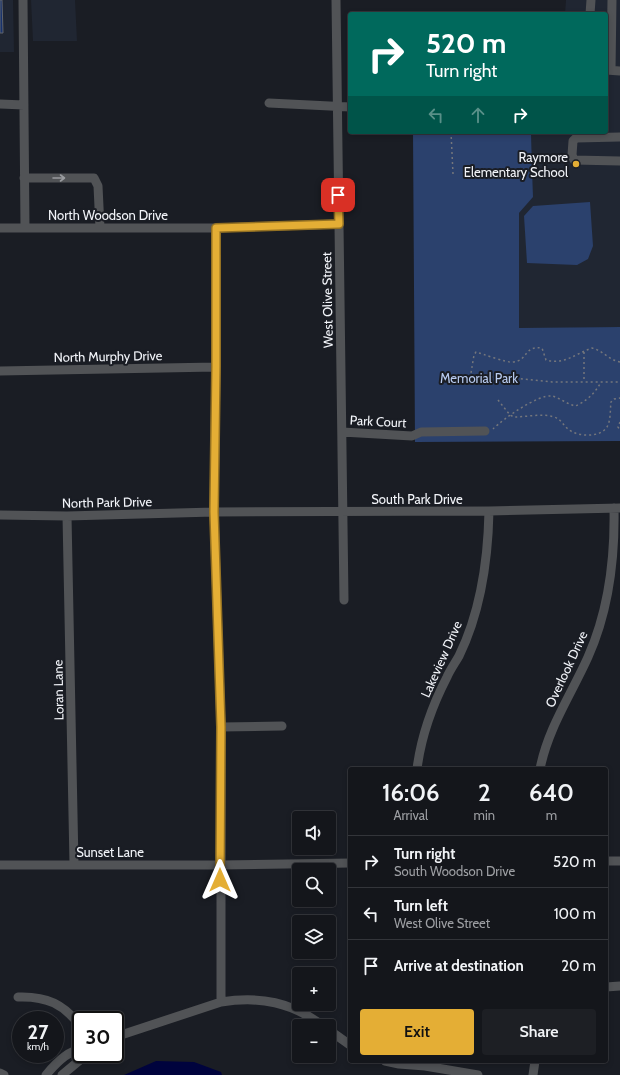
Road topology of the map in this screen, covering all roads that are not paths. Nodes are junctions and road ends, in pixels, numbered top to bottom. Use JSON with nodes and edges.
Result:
{"nodes":[{"id":1,"x":23,"y":0,"type":"edge"},
{"id":2,"x":336,"y":0,"type":"edge"},
{"id":3,"x":591,"y":0,"type":"edge"},
{"id":4,"x":612,"y":0,"type":"edge"},
{"id":5,"x":590,"y":12,"type":"edge"},
{"id":6,"x":612,"y":70,"type":"edge"},
{"id":7,"x":269,"y":103,"type":"dead end"},
{"id":8,"x":0,"y":104,"type":"edge"},
{"id":9,"x":24,"y":105,"type":"junction"},
{"id":10,"x":337,"y":106,"type":"junction"},
{"id":11,"x":348,"y":106,"type":"edge"},
{"id":12,"x":620,"y":137,"type":"edge"},
{"id":13,"x":620,"y":161,"type":"edge"},
{"id":14,"x":24,"y":178,"type":"junction"},
{"id":15,"x":339,"y":224,"type":"junction"},
{"id":16,"x":0,"y":228,"type":"edge"},
{"id":17,"x":25,"y":228,"type":"junction"},
{"id":18,"x":100,"y":228,"type":"junction"},
{"id":19,"x":216,"y":228,"type":"junction"},
{"id":20,"x":216,"y":367,"type":"junction"},
{"id":21,"x":0,"y":371,"type":"edge"},
{"id":22,"x":485,"y":431,"type":"road end"},
{"id":23,"x":342,"y":432,"type":"junction"},
{"id":24,"x":617,"y":508,"type":"edge"},
{"id":25,"x":489,"y":511,"type":"junction"},
{"id":26,"x":214,"y":512,"type":"junction"},
{"id":27,"x":344,"y":512,"type":"junction"},
{"id":28,"x":0,"y":515,"type":"edge"},
{"id":29,"x":67,"y":516,"type":"junction"},
{"id":30,"x":344,"y":600,"type":"dead end"},
{"id":31,"x":282,"y":726,"type":"dead end"},
{"id":32,"x":221,"y":727,"type":"junction"},
{"id":33,"x":417,"y":767,"type":"edge"},
{"id":34,"x":541,"y":767,"type":"edge"},
{"id":35,"x":608,"y":861,"type":"edge"},
{"id":36,"x":620,"y":861,"type":"edge"},
{"id":37,"x":348,"y":863,"type":"edge"},
{"id":38,"x":74,"y":864,"type":"junction"},
{"id":39,"x":0,"y":865,"type":"edge"},
{"id":40,"x":220,"y":865,"type":"junction"},
{"id":41,"x":620,"y":986,"type":"edge"},
{"id":42,"x":608,"y":987,"type":"edge"},
{"id":43,"x":18,"y":997,"type":"dead end"},
{"id":44,"x":222,"y":1002,"type":"junction"},
{"id":45,"x":72,"y":1017,"type":"edge"},
{"id":46,"x":312,"y":1019,"type":"edge"},
{"id":47,"x":124,"y":1033,"type":"edge"},
{"id":48,"x":336,"y":1035,"type":"edge"},
{"id":49,"x":348,"y":1044,"type":"edge"},
{"id":50,"x":72,"y":1052,"type":"edge"},
{"id":51,"x":76,"y":1063,"type":"edge"},
{"id":52,"x":395,"y":1063,"type":"edge"},
{"id":53,"x":426,"y":1063,"type":"edge"},
{"id":54,"x":535,"y":1063,"type":"edge"},
{"id":55,"x":0,"y":1073,"type":"edge"},
{"id":56,"x":4,"y":1075,"type":"edge"},
{"id":57,"x":46,"y":1075,"type":"edge"},
{"id":58,"x":62,"y":1075,"type":"edge"},
{"id":59,"x":478,"y":1075,"type":"edge"},
{"id":60,"x":533,"y":1075,"type":"edge"}],
"edges":[{"from":1,"to":9,"type":"street"},
{"from":2,"to":10,"type":"street","name":"West Olive Street"},
{"from":3,"to":5,"type":"street"},
{"from":4,"to":6,"type":"street"},
{"from":7,"to":10,"type":"street"},
{"from":8,"to":9,"type":"street"},
{"from":9,"to":14,"type":"street"},
{"from":10,"to":11,"type":"street"},
{"from":10,"to":15,"type":"street","name":"West Olive Street"},
{"from":12,"to":13,"type":"street"},
{"from":14,"to":17,"type":"street"},
{"from":14,"to":18,"type":"street","one_way":true},
{"from":15,"to":19,"type":"street","name":"North Woodson Drive"},
{"from":15,"to":23,"type":"street","name":"West Olive Street"},
{"from":16,"to":17,"type":"street","name":"North Woodson Drive"},
{"from":17,"to":18,"type":"street","name":"North Woodson Drive"},
{"from":18,"to":19,"type":"street","name":"North Woodson Drive"},
{"from":19,"to":20,"type":"street"},
{"from":20,"to":21,"type":"street","name":"North Murphy Drive"},
{"from":20,"to":26,"type":"street"},
{"from":22,"to":23,"type":"street","name":"Park Court"},
{"from":23,"to":27,"type":"street","name":"West Olive Street"},
{"from":24,"to":25,"type":"street","name":"South Park Drive"},
{"from":24,"to":34,"type":"street","name":"Overlook Drive"},
{"from":25,"to":27,"type":"street","name":"South Park Drive"},
{"from":25,"to":33,"type":"street","name":"Lakeview Drive"},
{"from":26,"to":27,"type":"street","name":"South Park Drive"},
{"from":26,"to":29,"type":"street","name":"North Park Drive"},
{"from":26,"to":32,"type":"street"},
{"from":27,"to":30,"type":"street","name":"West Olive Street"},
{"from":28,"to":29,"type":"street","name":"North Park Drive"},
{"from":29,"to":38,"type":"street","name":"Loran Lane"},
{"from":31,"to":32,"type":"street"},
{"from":32,"to":40,"type":"street"},
{"from":35,"to":36,"type":"street"},
{"from":37,"to":40,"type":"street","name":"Sunset Lane"},
{"from":38,"to":39,"type":"street","name":"Sunset Lane"},
{"from":38,"to":40,"type":"street","name":"Sunset Lane"},
{"from":40,"to":44,"type":"street"},
{"from":41,"to":42,"type":"street"},
{"from":43,"to":45,"type":"street"},
{"from":44,"to":46,"type":"street"},
{"from":44,"to":47,"type":"street"},
{"from":48,"to":49,"type":"street"},
{"from":50,"to":57,"type":"street"},
{"from":51,"to":58,"type":"street"},
{"from":52,"to":53,"type":"street"},
{"from":53,"to":59,"type":"street"},
{"from":54,"to":60,"type":"street"},
{"from":55,"to":56,"type":"street"}]}
